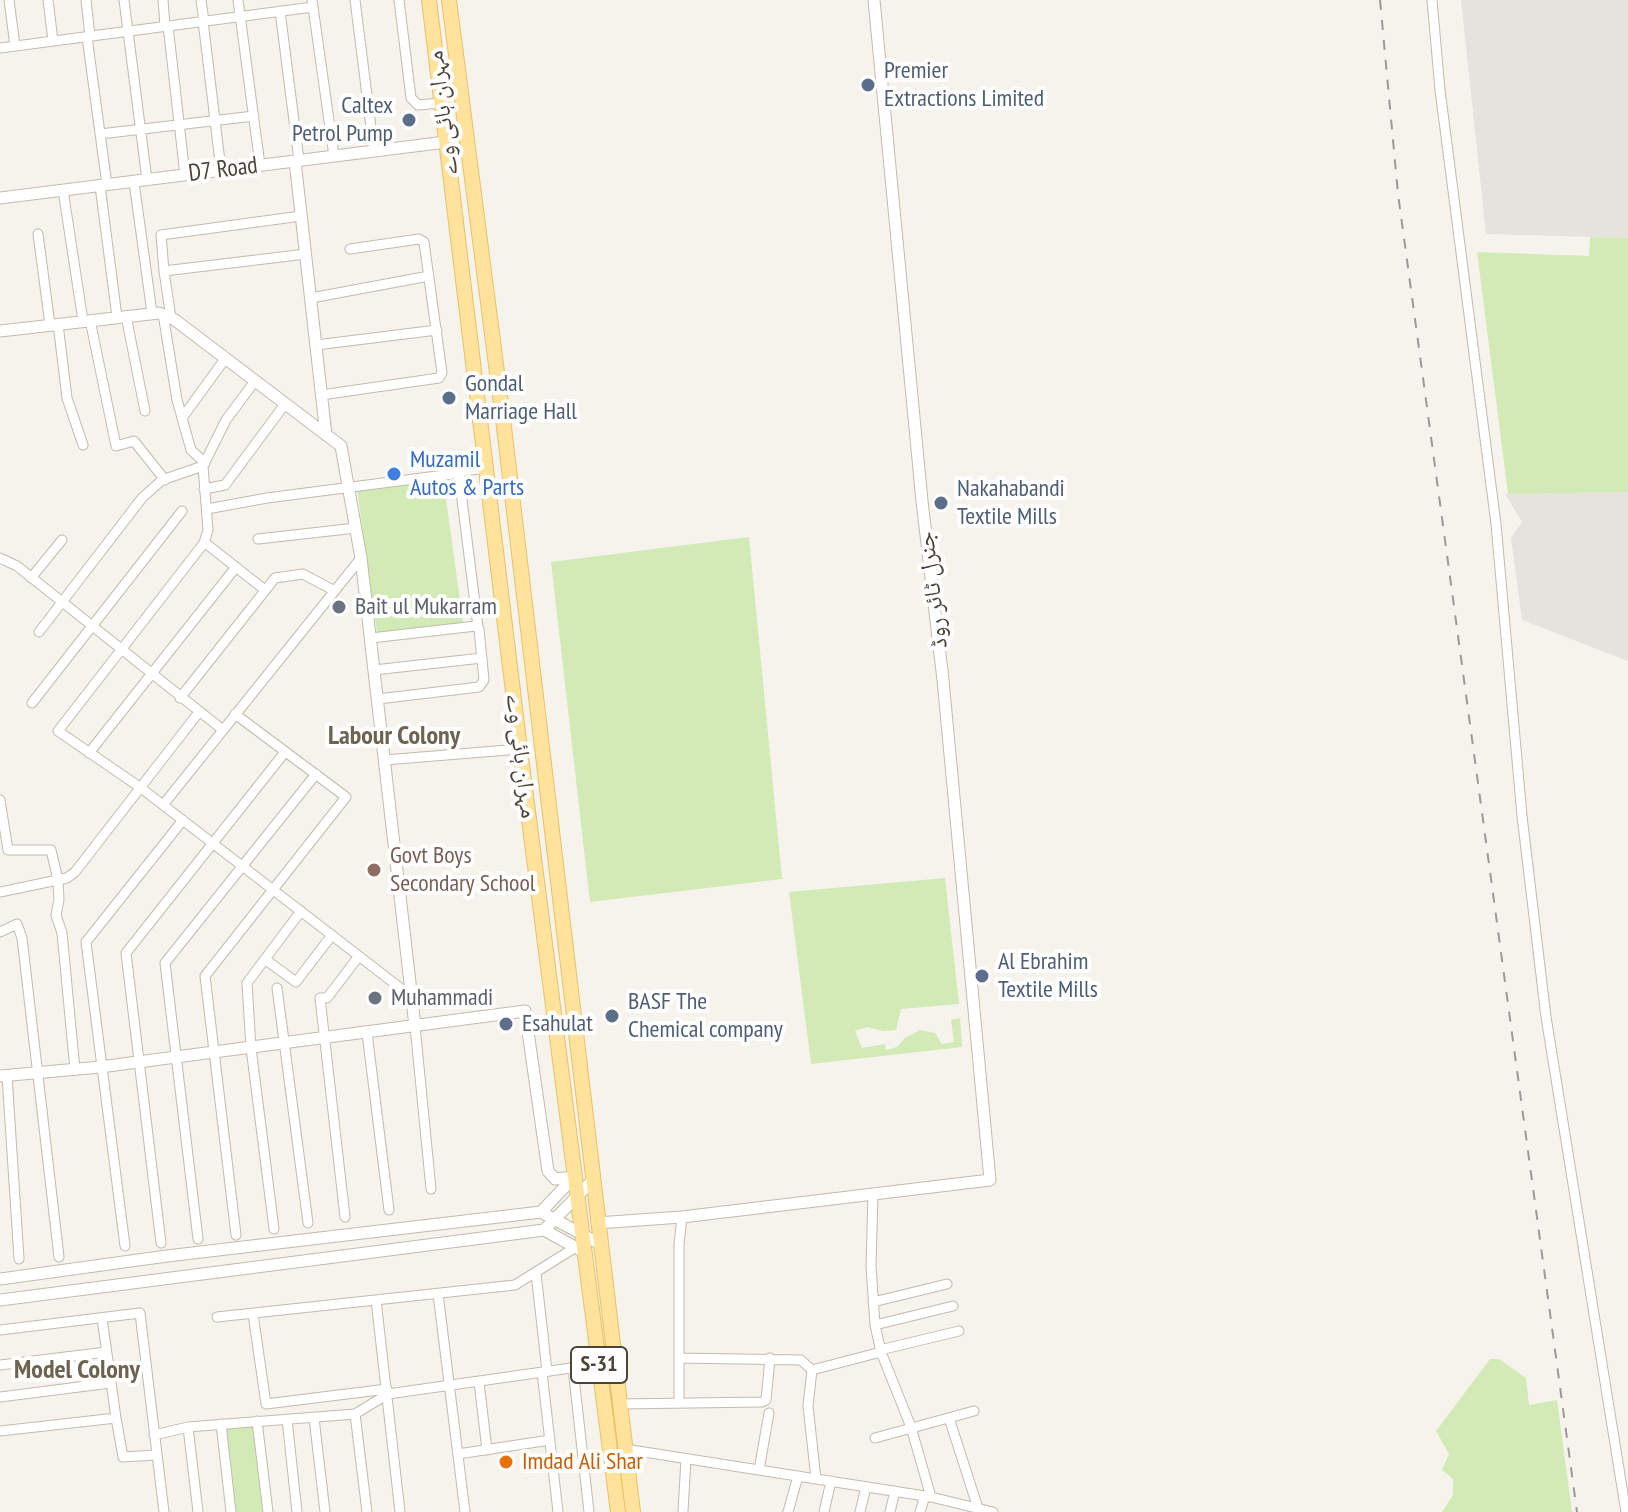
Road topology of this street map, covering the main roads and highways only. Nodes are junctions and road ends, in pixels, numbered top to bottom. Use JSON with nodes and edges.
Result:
{"nodes":[{"id":1,"x":429,"y":0,"type":"edge"},
{"id":2,"x":449,"y":0,"type":"edge"},
{"id":3,"x":493,"y":349,"type":"junction"},
{"id":4,"x":471,"y":352,"type":"junction"},
{"id":5,"x":618,"y":1512,"type":"edge"},
{"id":6,"x":633,"y":1512,"type":"edge"}],
"edges":[{"from":1,"to":4,"type":"main road","name":"مہران ہائی وے","number":"S-31"},
{"from":2,"to":3,"type":"main road","name":"مہران ہائی وے","number":"S-31"},
{"from":3,"to":4,"type":"main road"},
{"from":3,"to":6,"type":"main road","name":"مہران ہائی وے","number":"S-31"},
{"from":4,"to":5,"type":"main road","name":"مہران ہائی وے","number":"S-31"}]}
